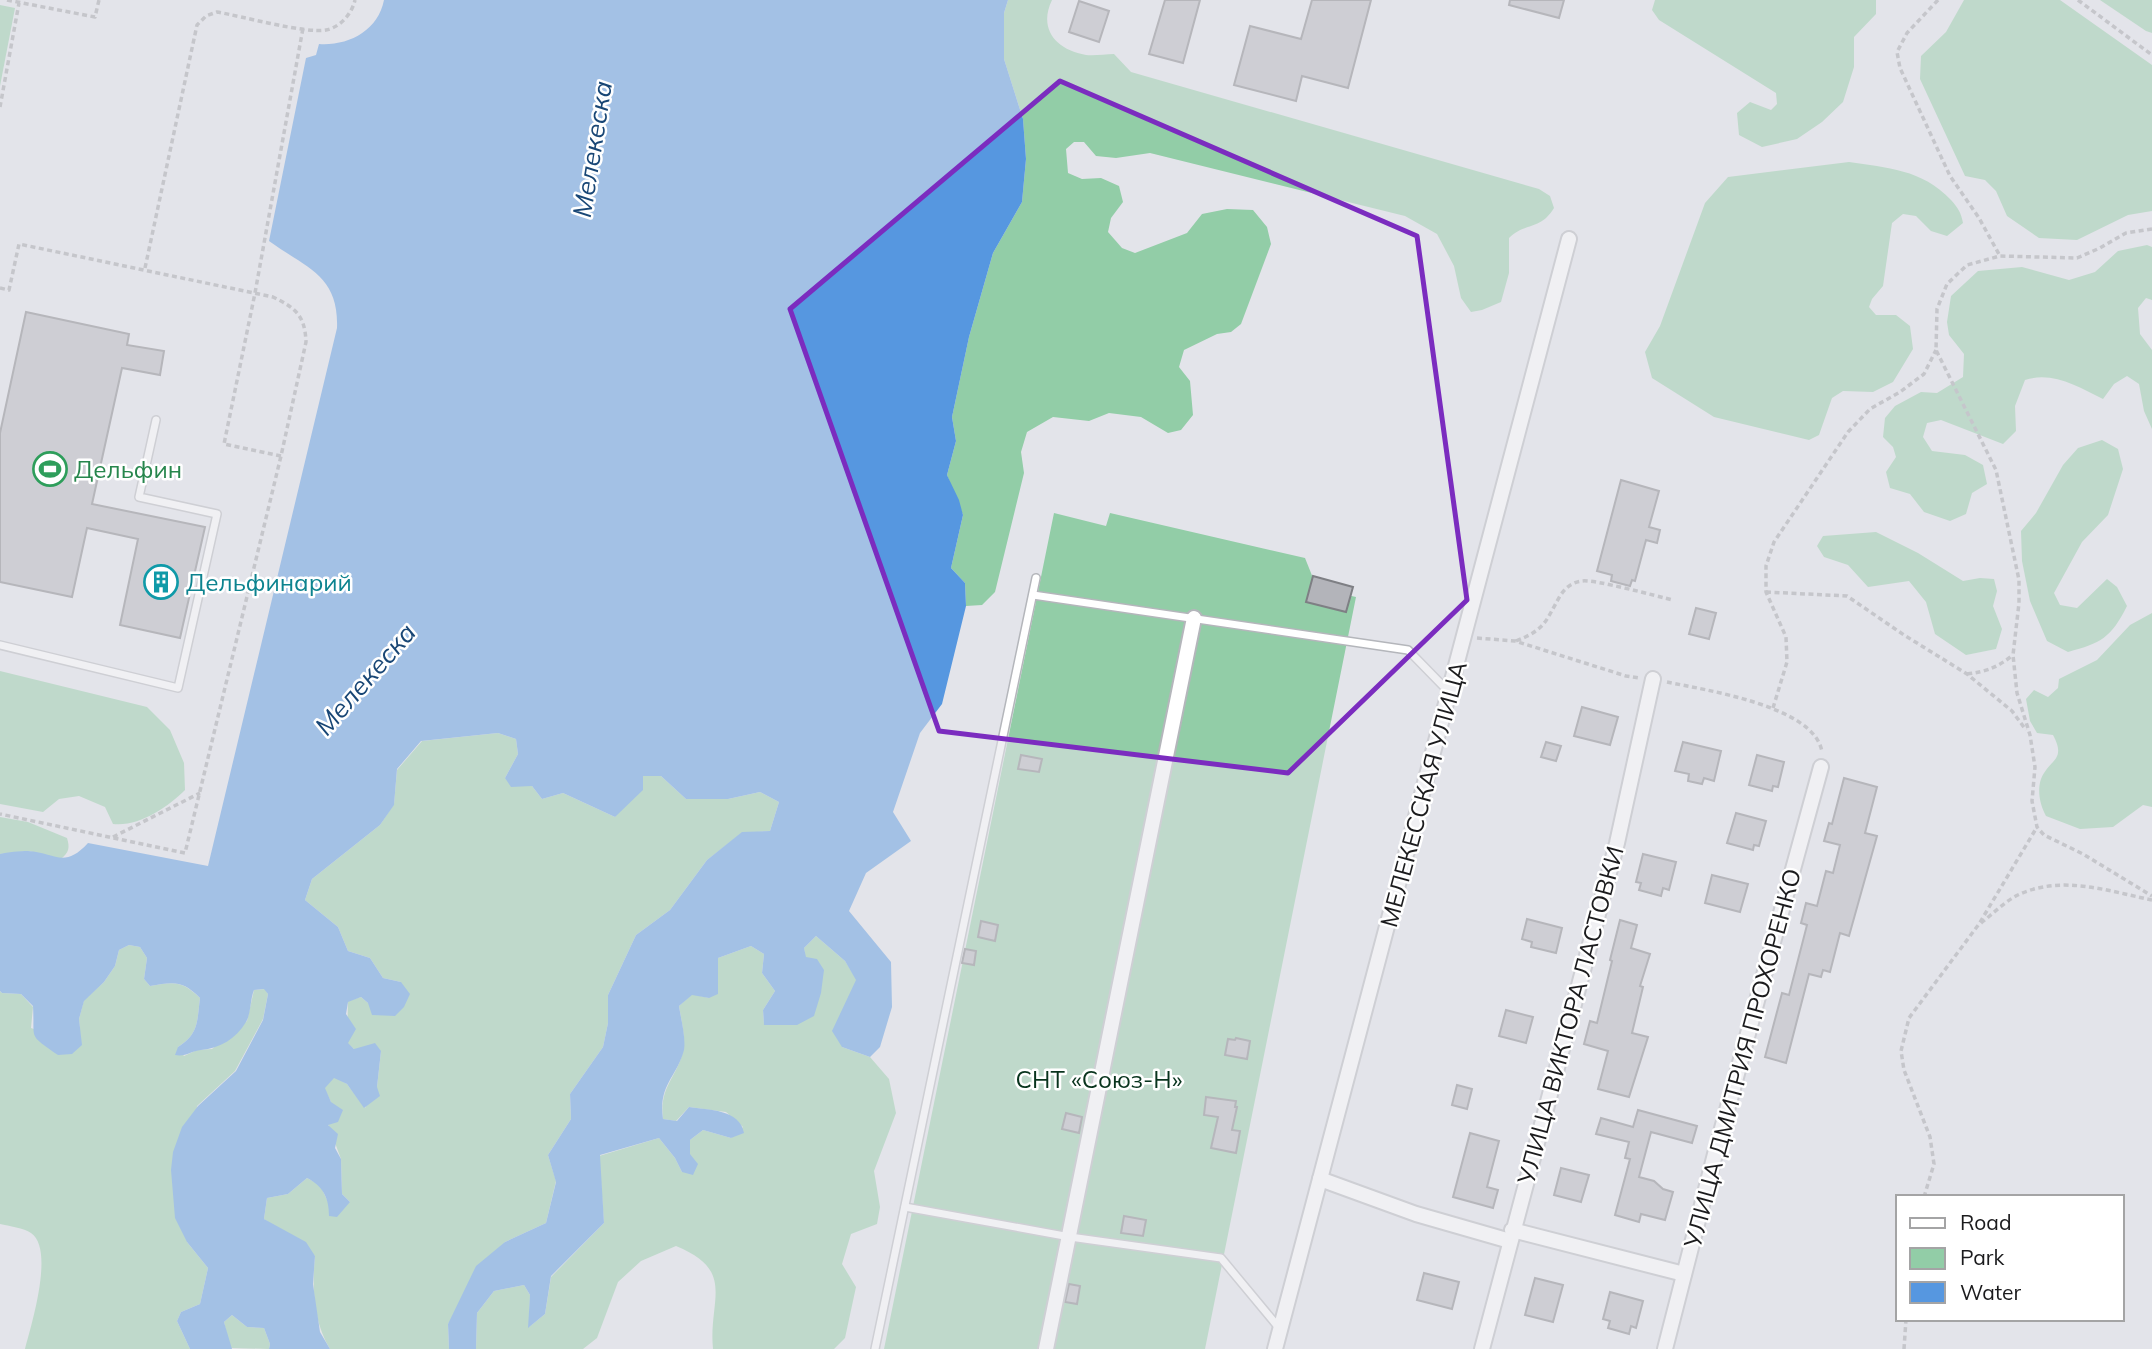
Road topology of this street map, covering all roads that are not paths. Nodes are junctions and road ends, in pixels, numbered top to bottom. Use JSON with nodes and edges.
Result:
{"nodes":[{"id":1,"x":1569,"y":239,"type":"dead end"},
{"id":2,"x":156,"y":420,"type":"dead end"},
{"id":3,"x":1036,"y":578,"type":"dead end"},
{"id":4,"x":1032,"y":595,"type":"junction"},
{"id":5,"x":1194,"y":618,"type":"junction"},
{"id":6,"x":0,"y":645,"type":"edge"},
{"id":7,"x":1653,"y":679,"type":"dead end"},
{"id":8,"x":1450,"y":692,"type":"junction"},
{"id":9,"x":1821,"y":766,"type":"dead end"},
{"id":10,"x":1320,"y":1179,"type":"junction"},
{"id":11,"x":905,"y":1207,"type":"junction"},
{"id":12,"x":1511,"y":1235,"type":"junction"},
{"id":13,"x":1070,"y":1237,"type":"junction"},
{"id":14,"x":1684,"y":1274,"type":"junction"},
{"id":15,"x":1280,"y":1329,"type":"junction"},
{"id":16,"x":875,"y":1349,"type":"edge"},
{"id":17,"x":1046,"y":1349,"type":"edge"},
{"id":18,"x":1275,"y":1349,"type":"edge"},
{"id":19,"x":1482,"y":1349,"type":"edge"},
{"id":20,"x":1665,"y":1349,"type":"edge"}],
"edges":[{"from":1,"to":8,"type":"street","name":"МЕЛЕКЕССКАЯ УЛИЦА"},
{"from":2,"to":6,"type":"lane"},
{"from":3,"to":4,"type":"lane"},
{"from":4,"to":5,"type":"lane"},
{"from":4,"to":11,"type":"lane"},
{"from":5,"to":8,"type":"lane"},
{"from":5,"to":13,"type":"street"},
{"from":7,"to":12,"type":"street","name":"УЛИЦА ВИКТОРА ЛАСТОВКИ"},
{"from":8,"to":10,"type":"street","name":"МЕЛЕКЕССКАЯ УЛИЦА"},
{"from":9,"to":14,"type":"street","name":"УЛИЦА ДМИТРИЯ ПРОХОРЕНКО"},
{"from":10,"to":12,"type":"street"},
{"from":10,"to":15,"type":"street","name":"МЕЛЕКЕССКАЯ УЛИЦА"},
{"from":11,"to":13,"type":"lane"},
{"from":11,"to":16,"type":"lane"},
{"from":12,"to":14,"type":"street"},
{"from":12,"to":19,"type":"street","name":"УЛИЦА ВИКТОРА ЛАСТОВКИ"},
{"from":13,"to":15,"type":"lane"},
{"from":13,"to":17,"type":"street"},
{"from":14,"to":20,"type":"street","name":"УЛИЦА ДМИТРИЯ ПРОХОРЕНКО"},
{"from":15,"to":18,"type":"street","name":"МЕЛЕКЕССКАЯ УЛИЦА"}]}
